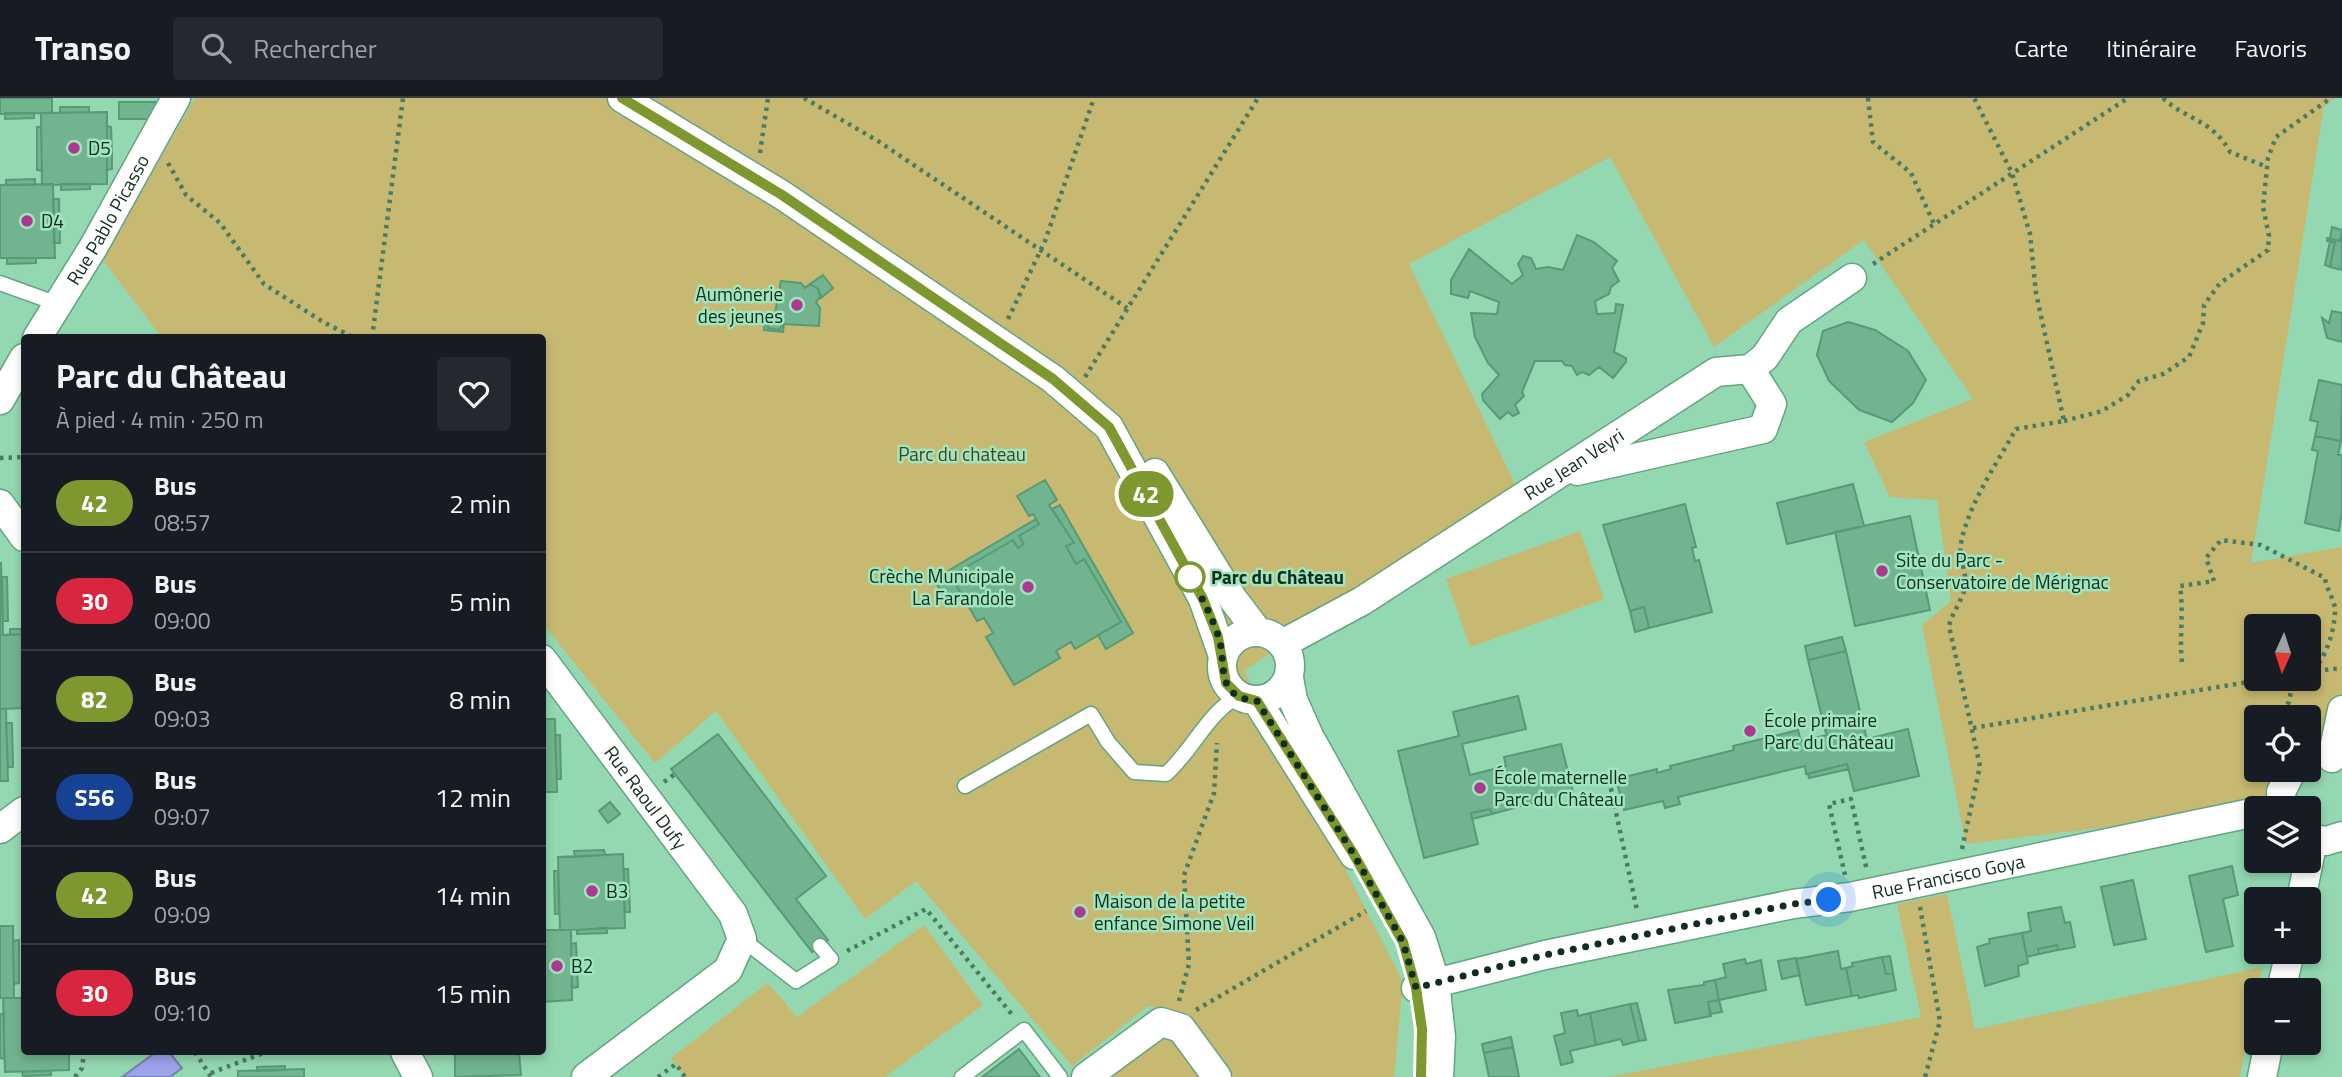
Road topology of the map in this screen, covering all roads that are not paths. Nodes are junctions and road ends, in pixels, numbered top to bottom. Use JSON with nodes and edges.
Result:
{"nodes":[{"id":1,"x":176,"y":98,"type":"edge"},
{"id":2,"x":622,"y":98,"type":"edge"},
{"id":3,"x":657,"y":98,"type":"edge"},
{"id":4,"x":1852,"y":278,"type":"road end"},
{"id":5,"x":0,"y":282,"type":"edge"},
{"id":6,"x":58,"y":304,"type":"junction"},
{"id":7,"x":39,"y":334,"type":"edge"},
{"id":8,"x":21,"y":363,"type":"edge"},
{"id":9,"x":1750,"y":369,"type":"junction"},
{"id":10,"x":0,"y":400,"type":"edge"},
{"id":11,"x":1561,"y":474,"type":"junction"},
{"id":12,"x":0,"y":504,"type":"edge"},
{"id":13,"x":21,"y":533,"type":"edge"},
{"id":14,"x":1270,"y":638,"type":"junction"},
{"id":15,"x":1223,"y":656,"type":"junction"},
{"id":16,"x":546,"y":664,"type":"edge"},
{"id":17,"x":1289,"y":678,"type":"junction"},
{"id":18,"x":1248,"y":698,"type":"junction"},
{"id":19,"x":2342,"y":710,"type":"edge"},
{"id":20,"x":2328,"y":760,"type":"edge"},
{"id":21,"x":965,"y":786,"type":"dead end"},
{"id":22,"x":21,"y":813,"type":"edge"},
{"id":23,"x":2244,"y":815,"type":"edge"},
{"id":24,"x":0,"y":829,"type":"edge"},
{"id":25,"x":2342,"y":836,"type":"edge"},
{"id":26,"x":2321,"y":840,"type":"edge"},
{"id":27,"x":742,"y":939,"type":"junction"},
{"id":28,"x":820,"y":946,"type":"dead end"},
{"id":29,"x":1425,"y":984,"type":"junction"},
{"id":30,"x":407,"y":1055,"type":"edge"},
{"id":31,"x":2267,"y":1055,"type":"edge"},
{"id":32,"x":418,"y":1077,"type":"edge"},
{"id":33,"x":586,"y":1077,"type":"edge"},
{"id":34,"x":962,"y":1077,"type":"edge"},
{"id":35,"x":1060,"y":1077,"type":"edge"},
{"id":36,"x":1086,"y":1077,"type":"edge"},
{"id":37,"x":1217,"y":1077,"type":"edge"},
{"id":38,"x":1421,"y":1077,"type":"edge"},
{"id":39,"x":1439,"y":1077,"type":"edge"},
{"id":40,"x":2262,"y":1077,"type":"edge"}],
"edges":[{"from":1,"to":6,"type":"street","name":"Rue Pablo Picasso"},
{"from":2,"to":15,"type":"street"},
{"from":3,"to":14,"type":"street"},
{"from":4,"to":9,"type":"street"},
{"from":5,"to":6,"type":"lane"},
{"from":6,"to":7,"type":"street","name":"Rue Pablo Picasso"},
{"from":8,"to":10,"type":"street"},
{"from":9,"to":11,"type":"street","name":"Rue Jean Veyri"},
{"from":9,"to":11,"type":"street"},
{"from":11,"to":14,"type":"street","name":"Rue Jean Veyri"},
{"from":12,"to":13,"type":"street"},
{"from":14,"to":15,"type":"street"},
{"from":14,"to":17,"type":"street"},
{"from":15,"to":18,"type":"street"},
{"from":16,"to":27,"type":"street","name":"Rue Raoul Dufy"},
{"from":17,"to":18,"type":"street"},
{"from":17,"to":29,"type":"street"},
{"from":18,"to":21,"type":"lane"},
{"from":18,"to":29,"type":"street"},
{"from":19,"to":20,"type":"street"},
{"from":22,"to":24,"type":"street"},
{"from":23,"to":29,"type":"street","name":"Rue Francisco Goya"},
{"from":25,"to":26,"type":"street"},
{"from":27,"to":28,"type":"lane"},
{"from":27,"to":33,"type":"street"},
{"from":29,"to":38,"type":"street"},
{"from":29,"to":39,"type":"street"},
{"from":30,"to":32,"type":"street"},
{"from":31,"to":40,"type":"street"},
{"from":34,"to":35,"type":"lane"},
{"from":36,"to":37,"type":"street"}]}
